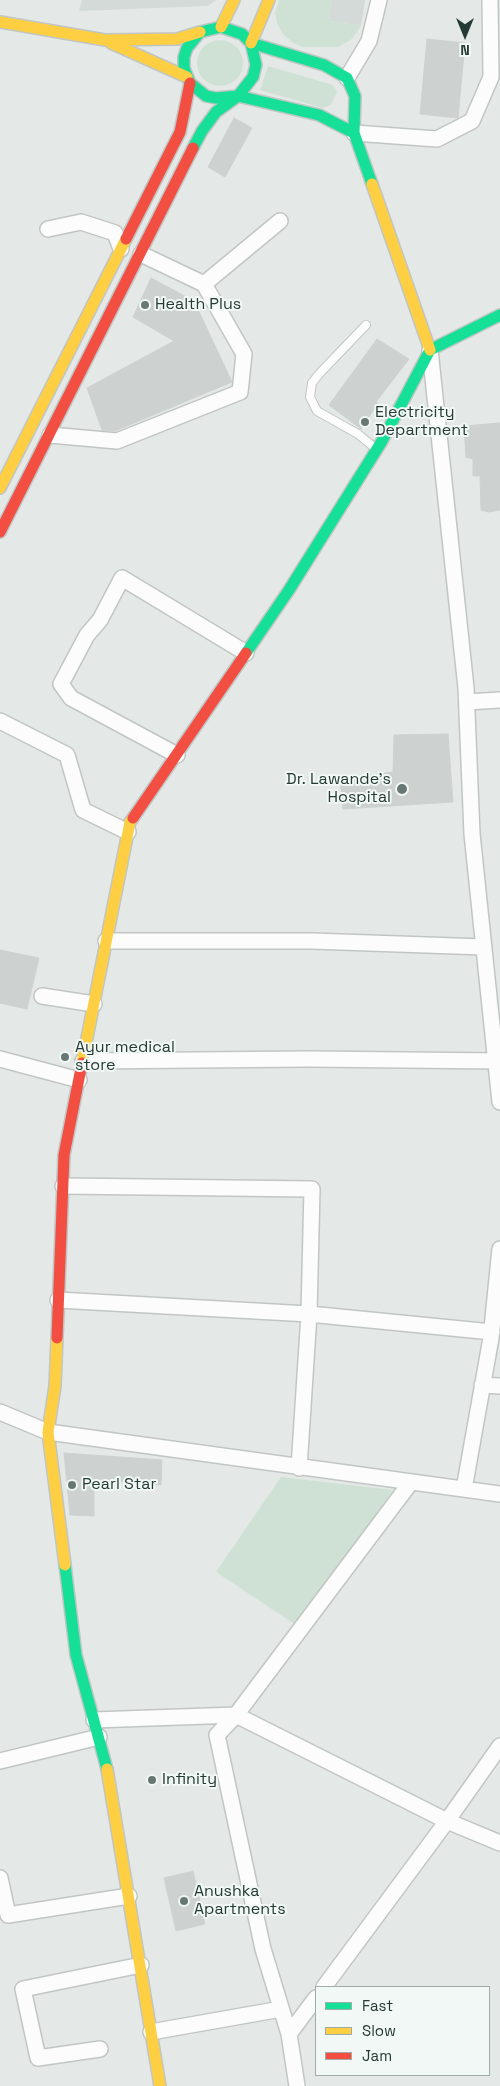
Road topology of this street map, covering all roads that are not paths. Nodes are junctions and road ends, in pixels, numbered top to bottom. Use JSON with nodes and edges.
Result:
{"nodes":[{"id":1,"x":234,"y":0,"type":"edge"},
{"id":2,"x":269,"y":0,"type":"edge"},
{"id":3,"x":379,"y":0,"type":"edge"},
{"id":4,"x":490,"y":0,"type":"edge"},
{"id":5,"x":0,"y":22,"type":"edge"},
{"id":6,"x":221,"y":27,"type":"junction"},
{"id":7,"x":200,"y":32,"type":"junction"},
{"id":8,"x":105,"y":40,"type":"junction"},
{"id":9,"x":251,"y":43,"type":"junction"},
{"id":10,"x":347,"y":78,"type":"junction"},
{"id":11,"x":189,"y":80,"type":"junction"},
{"id":12,"x":238,"y":96,"type":"junction"},
{"id":13,"x":354,"y":133,"type":"junction"},
{"id":14,"x":280,"y":221,"type":"dead end"},
{"id":15,"x":48,"y":229,"type":"dead end"},
{"id":16,"x":121,"y":249,"type":"junction"},
{"id":17,"x":140,"y":254,"type":"junction"},
{"id":18,"x":204,"y":284,"type":"junction"},
{"id":19,"x":500,"y":315,"type":"edge"},
{"id":20,"x":366,"y":325,"type":"dead end"},
{"id":21,"x":430,"y":350,"type":"junction"},
{"id":22,"x":50,"y":435,"type":"junction"},
{"id":23,"x":377,"y":449,"type":"junction"},
{"id":24,"x":0,"y":488,"type":"edge"},
{"id":25,"x":0,"y":532,"type":"edge"},
{"id":26,"x":246,"y":653,"type":"junction"},
{"id":27,"x":500,"y":700,"type":"edge"},
{"id":28,"x":467,"y":702,"type":"junction"},
{"id":29,"x":0,"y":721,"type":"edge"},
{"id":30,"x":176,"y":755,"type":"junction"},
{"id":31,"x":128,"y":832,"type":"junction"},
{"id":32,"x":106,"y":941,"type":"junction"},
{"id":33,"x":484,"y":947,"type":"junction"},
{"id":34,"x":42,"y":996,"type":"dead end"},
{"id":35,"x":94,"y":1004,"type":"junction"},
{"id":36,"x":0,"y":1059,"type":"edge"},
{"id":37,"x":83,"y":1060,"type":"junction"},
{"id":38,"x":498,"y":1061,"type":"edge"},
{"id":39,"x":79,"y":1080,"type":"junction"},
{"id":40,"x":500,"y":1102,"type":"edge"},
{"id":41,"x":63,"y":1186,"type":"junction"},
{"id":42,"x":500,"y":1249,"type":"edge"},
{"id":43,"x":498,"y":1280,"type":"edge"},
{"id":44,"x":58,"y":1300,"type":"junction"},
{"id":45,"x":309,"y":1314,"type":"junction"},
{"id":46,"x":492,"y":1332,"type":"junction"},
{"id":47,"x":482,"y":1385,"type":"junction"},
{"id":48,"x":500,"y":1386,"type":"edge"},
{"id":49,"x":0,"y":1412,"type":"edge"},
{"id":50,"x":48,"y":1432,"type":"junction"},
{"id":51,"x":299,"y":1468,"type":"junction"},
{"id":52,"x":411,"y":1482,"type":"junction"},
{"id":53,"x":464,"y":1489,"type":"junction"},
{"id":54,"x":500,"y":1494,"type":"edge"},
{"id":55,"x":236,"y":1715,"type":"junction"},
{"id":56,"x":94,"y":1720,"type":"junction"},
{"id":57,"x":99,"y":1736,"type":"junction"},
{"id":58,"x":500,"y":1746,"type":"edge"},
{"id":59,"x":0,"y":1761,"type":"edge"},
{"id":60,"x":447,"y":1821,"type":"junction"},
{"id":61,"x":500,"y":1843,"type":"edge"},
{"id":62,"x":0,"y":1878,"type":"edge"},
{"id":63,"x":130,"y":1896,"type":"junction"},
{"id":64,"x":140,"y":1965,"type":"junction"},
{"id":65,"x":325,"y":1986,"type":"edge"},
{"id":66,"x":315,"y":1999,"type":"edge"},
{"id":67,"x":281,"y":2009,"type":"junction"},
{"id":68,"x":151,"y":2032,"type":"junction"},
{"id":69,"x":289,"y":2034,"type":"junction"},
{"id":70,"x":100,"y":2049,"type":"dead end"},
{"id":71,"x":160,"y":2086,"type":"edge"},
{"id":72,"x":297,"y":2086,"type":"edge"}],
"edges":[{"from":1,"to":6,"type":"street"},
{"from":2,"to":9,"type":"street"},
{"from":3,"to":10,"type":"street"},
{"from":4,"to":13,"type":"street"},
{"from":5,"to":8,"type":"street"},
{"from":6,"to":7,"type":"street"},
{"from":6,"to":9,"type":"street"},
{"from":7,"to":8,"type":"street"},
{"from":7,"to":11,"type":"street"},
{"from":8,"to":11,"type":"street"},
{"from":9,"to":10,"type":"street"},
{"from":9,"to":12,"type":"street"},
{"from":10,"to":13,"type":"street"},
{"from":11,"to":12,"type":"street"},
{"from":11,"to":16,"type":"street"},
{"from":12,"to":13,"type":"street"},
{"from":12,"to":17,"type":"street"},
{"from":13,"to":21,"type":"street"},
{"from":14,"to":18,"type":"street"},
{"from":15,"to":16,"type":"street"},
{"from":16,"to":24,"type":"street"},
{"from":17,"to":18,"type":"street"},
{"from":17,"to":22,"type":"street"},
{"from":18,"to":22,"type":"street"},
{"from":19,"to":21,"type":"street"},
{"from":20,"to":23,"type":"lane"},
{"from":21,"to":23,"type":"street"},
{"from":21,"to":28,"type":"street"},
{"from":22,"to":25,"type":"street"},
{"from":23,"to":26,"type":"street"},
{"from":26,"to":30,"type":"street"},
{"from":26,"to":30,"type":"street"},
{"from":27,"to":28,"type":"street"},
{"from":28,"to":33,"type":"street"},
{"from":29,"to":31,"type":"street"},
{"from":30,"to":31,"type":"street"},
{"from":31,"to":32,"type":"street"},
{"from":32,"to":33,"type":"street"},
{"from":32,"to":35,"type":"street"},
{"from":33,"to":38,"type":"street"},
{"from":34,"to":35,"type":"street"},
{"from":35,"to":37,"type":"street"},
{"from":36,"to":39,"type":"street"},
{"from":37,"to":38,"type":"street"},
{"from":37,"to":39,"type":"street"},
{"from":38,"to":40,"type":"street"},
{"from":39,"to":41,"type":"street"},
{"from":41,"to":44,"type":"street"},
{"from":41,"to":45,"type":"street"},
{"from":42,"to":43,"type":"street"},
{"from":43,"to":46,"type":"street"},
{"from":44,"to":45,"type":"street"},
{"from":44,"to":50,"type":"street"},
{"from":45,"to":46,"type":"street"},
{"from":45,"to":51,"type":"street"},
{"from":46,"to":47,"type":"street"},
{"from":47,"to":48,"type":"street"},
{"from":47,"to":53,"type":"street"},
{"from":49,"to":50,"type":"street"},
{"from":50,"to":51,"type":"street"},
{"from":50,"to":56,"type":"street"},
{"from":51,"to":52,"type":"street"},
{"from":52,"to":53,"type":"street"},
{"from":52,"to":55,"type":"street"},
{"from":53,"to":54,"type":"street"},
{"from":55,"to":56,"type":"street"},
{"from":55,"to":60,"type":"street"},
{"from":55,"to":67,"type":"street"},
{"from":56,"to":57,"type":"street"},
{"from":57,"to":59,"type":"street"},
{"from":57,"to":63,"type":"street"},
{"from":58,"to":60,"type":"street"},
{"from":60,"to":61,"type":"street"},
{"from":60,"to":65,"type":"street"},
{"from":62,"to":63,"type":"street"},
{"from":63,"to":64,"type":"street"},
{"from":64,"to":68,"type":"street"},
{"from":64,"to":70,"type":"street"},
{"from":66,"to":69,"type":"street"},
{"from":67,"to":68,"type":"street"},
{"from":67,"to":69,"type":"street"},
{"from":68,"to":71,"type":"street"},
{"from":69,"to":72,"type":"street"}]}
